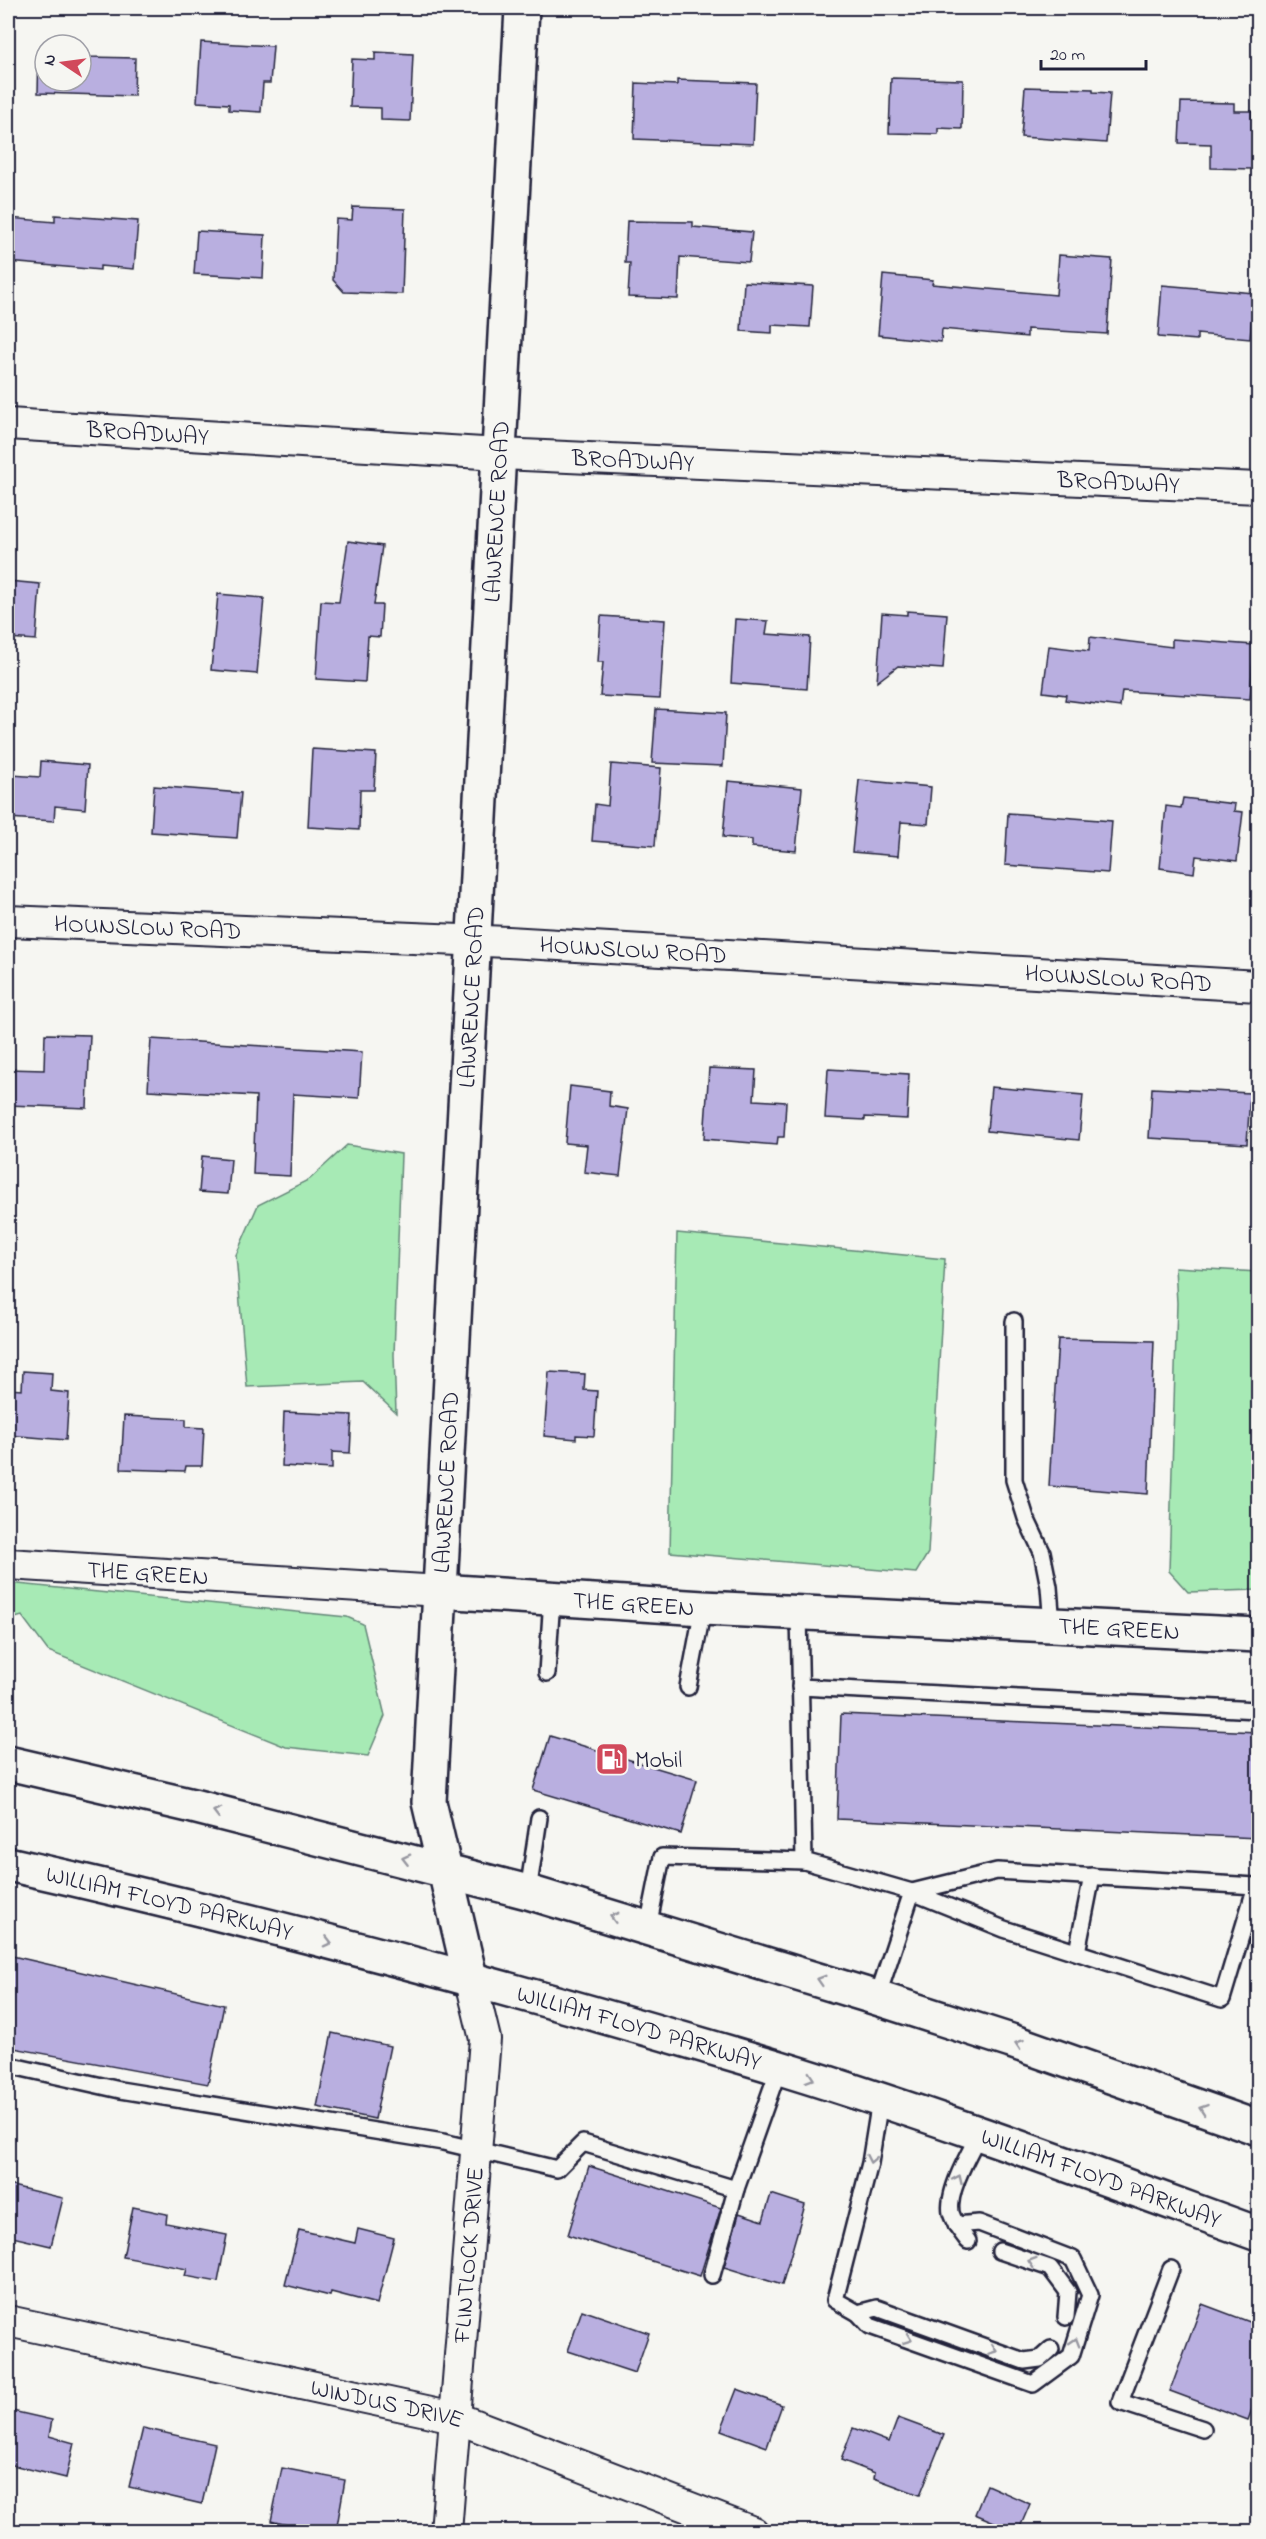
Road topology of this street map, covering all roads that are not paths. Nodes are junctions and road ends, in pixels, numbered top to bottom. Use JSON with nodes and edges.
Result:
{"nodes":[{"id":1,"x":522,"y":8,"type":"edge"},
{"id":2,"x":8,"y":424,"type":"edge"},
{"id":3,"x":499,"y":454,"type":"junction"},
{"id":4,"x":1258,"y":488,"type":"edge"},
{"id":5,"x":8,"y":921,"type":"edge"},
{"id":6,"x":472,"y":941,"type":"junction"},
{"id":7,"x":1258,"y":986,"type":"edge"},
{"id":8,"x":1014,"y":1321,"type":"dead end"},
{"id":9,"x":8,"y":1563,"type":"edge"},
{"id":10,"x":440,"y":1591,"type":"junction"},
{"id":11,"x":552,"y":1598,"type":"junction"},
{"id":12,"x":703,"y":1608,"type":"junction"},
{"id":13,"x":799,"y":1613,"type":"junction"},
{"id":14,"x":1052,"y":1625,"type":"junction"},
{"id":15,"x":1258,"y":1635,"type":"edge"},
{"id":16,"x":547,"y":1673,"type":"dead end"},
{"id":17,"x":688,"y":1687,"type":"dead end"},
{"id":18,"x":800,"y":1687,"type":"junction"},
{"id":19,"x":1258,"y":1710,"type":"edge"},
{"id":20,"x":8,"y":1763,"type":"edge"},
{"id":21,"x":539,"y":1818,"type":"dead end"},
{"id":22,"x":804,"y":1861,"type":"junction"},
{"id":23,"x":8,"y":1864,"type":"edge"},
{"id":24,"x":444,"y":1869,"type":"junction"},
{"id":25,"x":1092,"y":1876,"type":"junction"},
{"id":26,"x":1257,"y":1886,"type":"edge"},
{"id":27,"x":528,"y":1892,"type":"junction"},
{"id":28,"x":912,"y":1892,"type":"junction"},
{"id":29,"x":648,"y":1927,"type":"junction"},
{"id":30,"x":1077,"y":1952,"type":"junction"},
{"id":31,"x":471,"y":1981,"type":"junction"},
{"id":32,"x":877,"y":1998,"type":"junction"},
{"id":33,"x":8,"y":2065,"type":"edge"},
{"id":34,"x":779,"y":2068,"type":"junction"},
{"id":35,"x":880,"y":2101,"type":"junction"},
{"id":36,"x":1258,"y":2128,"type":"edge"},
{"id":37,"x":979,"y":2134,"type":"junction"},
{"id":38,"x":477,"y":2149,"type":"junction"},
{"id":39,"x":736,"y":2190,"type":"junction"},
{"id":40,"x":956,"y":2225,"type":"junction"},
{"id":41,"x":1258,"y":2234,"type":"edge"},
{"id":42,"x":968,"y":2241,"type":"dead end"},
{"id":43,"x":1000,"y":2251,"type":"dead end"},
{"id":44,"x":1171,"y":2269,"type":"dead end"},
{"id":45,"x":712,"y":2275,"type":"dead end"},
{"id":46,"x":858,"y":2313,"type":"junction"},
{"id":47,"x":1066,"y":2317,"type":"dead end"},
{"id":48,"x":8,"y":2321,"type":"edge"},
{"id":49,"x":1051,"y":2349,"type":"dead end"},
{"id":50,"x":454,"y":2416,"type":"junction"},
{"id":51,"x":1203,"y":2429,"type":"dead end"},
{"id":52,"x":446,"y":2532,"type":"edge"},
{"id":53,"x":753,"y":2532,"type":"edge"}],
"edges":[{"from":1,"to":3,"type":"main road","name":"LAWRENCE ROAD"},
{"from":2,"to":3,"type":"street","name":"BROADWAY"},
{"from":3,"to":4,"type":"street","name":"BROADWAY"},
{"from":3,"to":6,"type":"main road","name":"LAWRENCE ROAD"},
{"from":5,"to":6,"type":"street","name":"HOUNSLOW ROAD"},
{"from":6,"to":7,"type":"street","name":"HOUNSLOW ROAD"},
{"from":6,"to":10,"type":"main road","name":"LAWRENCE ROAD"},
{"from":8,"to":14,"type":"lane"},
{"from":9,"to":10,"type":"street","name":"THE GREEN"},
{"from":10,"to":11,"type":"main road","name":"THE GREEN"},
{"from":10,"to":24,"type":"main road","name":"LAWRENCE ROAD"},
{"from":11,"to":12,"type":"main road","name":"THE GREEN"},
{"from":11,"to":16,"type":"lane"},
{"from":12,"to":13,"type":"main road","name":"THE GREEN"},
{"from":12,"to":17,"type":"lane"},
{"from":13,"to":14,"type":"main road","name":"THE GREEN"},
{"from":13,"to":18,"type":"lane"},
{"from":14,"to":15,"type":"main road","name":"THE GREEN"},
{"from":18,"to":19,"type":"lane"},
{"from":18,"to":22,"type":"lane"},
{"from":24,"to":20,"type":"main road","one_way":true},
{"from":21,"to":27,"type":"lane"},
{"from":22,"to":28,"type":"lane"},
{"from":22,"to":29,"type":"lane"},
{"from":23,"to":31,"type":"main road","name":"WILLIAM FLOYD PARKWAY","one_way":true},
{"from":24,"to":27,"type":"main road"},
{"from":24,"to":31,"type":"main road","name":"LAWRENCE ROAD"},
{"from":25,"to":26,"type":"lane"},
{"from":25,"to":28,"type":"lane"},
{"from":25,"to":30,"type":"lane"},
{"from":26,"to":30,"type":"lane"},
{"from":29,"to":27,"type":"main road","one_way":true},
{"from":28,"to":30,"type":"lane"},
{"from":28,"to":32,"type":"lane"},
{"from":32,"to":29,"type":"main road","one_way":true},
{"from":31,"to":34,"type":"main road","name":"WILLIAM FLOYD PARKWAY"},
{"from":31,"to":38,"type":"street","name":"FLINTLOCK DRIVE"},
{"from":36,"to":32,"type":"main road","one_way":true},
{"from":33,"to":38,"type":"lane"},
{"from":34,"to":35,"type":"main road","name":"WILLIAM FLOYD PARKWAY","one_way":true},
{"from":34,"to":39,"type":"lane"},
{"from":35,"to":37,"type":"main road","name":"WILLIAM FLOYD PARKWAY"},
{"from":35,"to":46,"type":"lane","one_way":true},
{"from":40,"to":37,"type":"lane","one_way":true},
{"from":37,"to":41,"type":"main road","name":"WILLIAM FLOYD PARKWAY"},
{"from":38,"to":39,"type":"lane"},
{"from":38,"to":50,"type":"street","name":"FLINTLOCK DRIVE"},
{"from":39,"to":45,"type":"lane"},
{"from":40,"to":42,"type":"lane"},
{"from":46,"to":40,"type":"lane","one_way":true},
{"from":47,"to":43,"type":"lane","one_way":true},
{"from":44,"to":51,"type":"lane"},
{"from":46,"to":49,"type":"lane","one_way":true},
{"from":48,"to":50,"type":"street","name":"WINDUS DRIVE"},
{"from":50,"to":52,"type":"street","name":"FLINTLOCK DRIVE"},
{"from":50,"to":53,"type":"street","name":"WINDUS DRIVE"}]}
